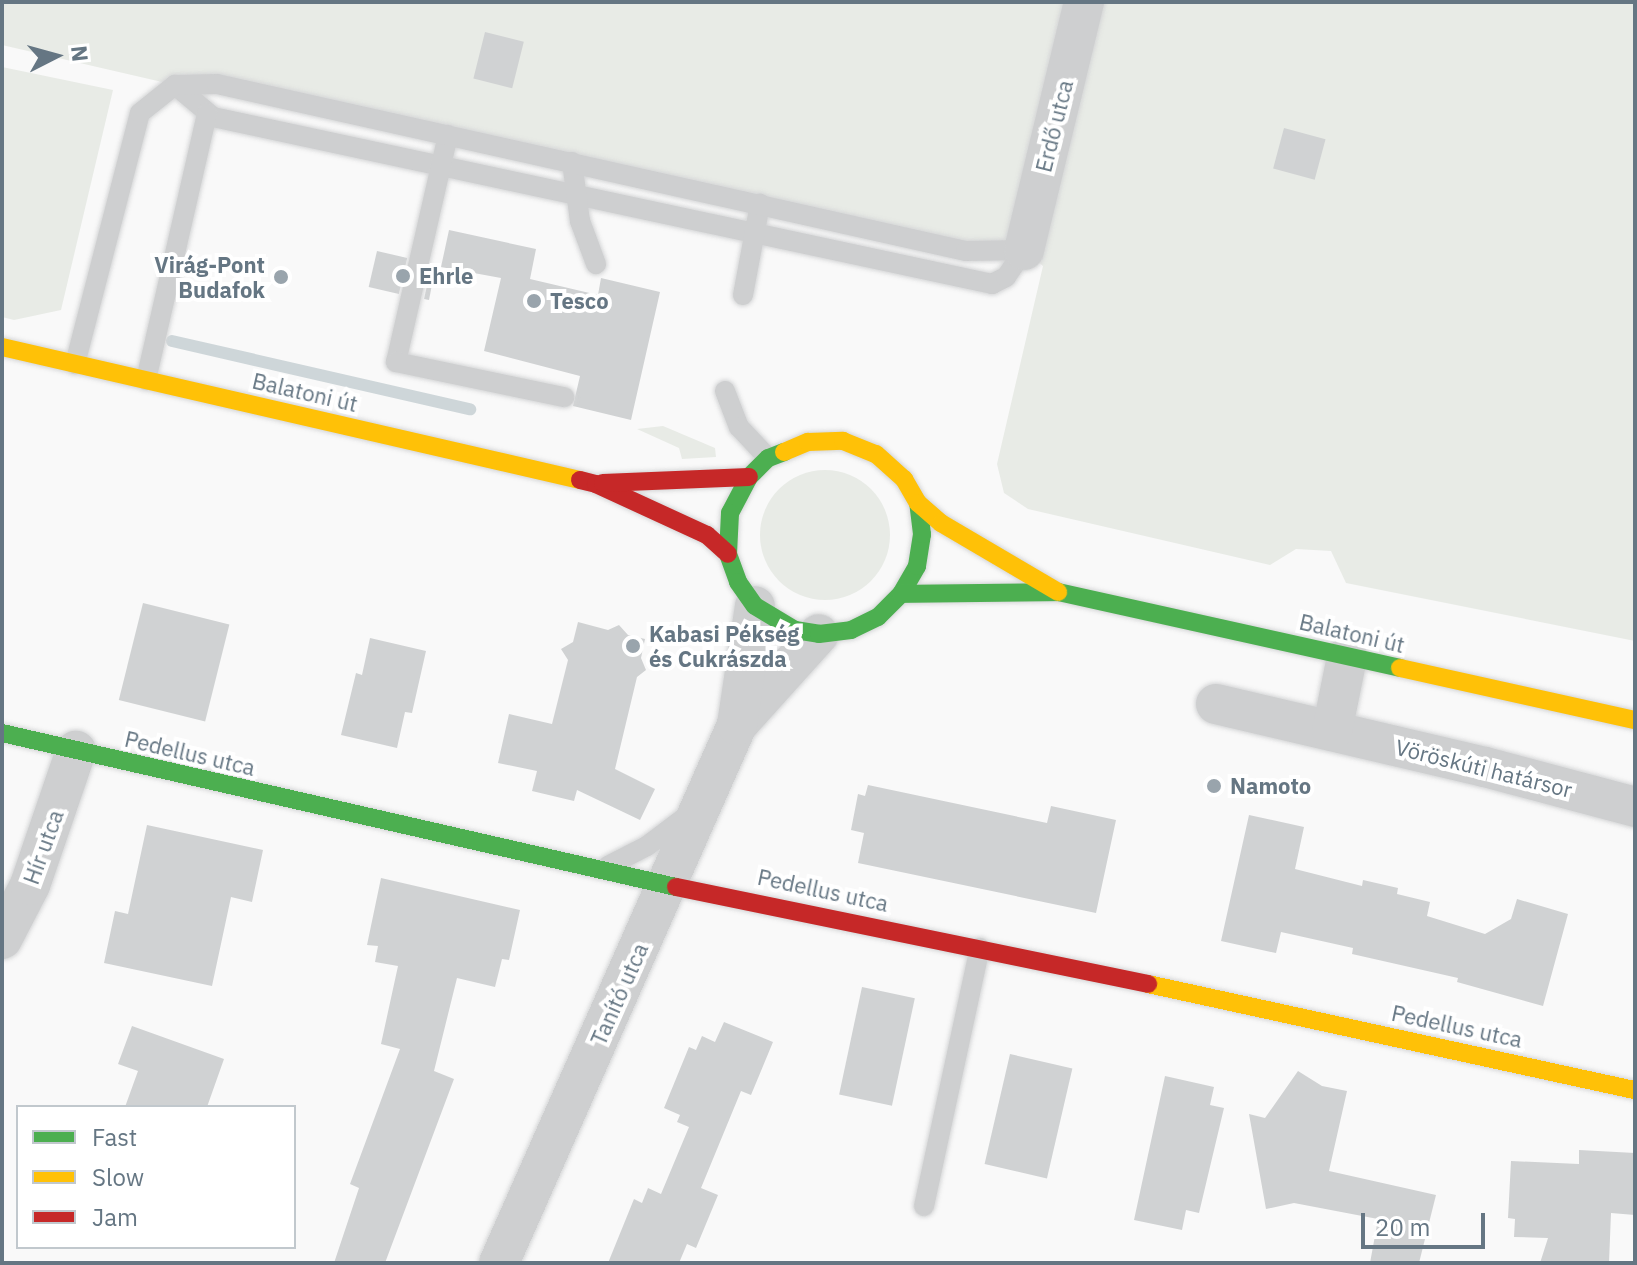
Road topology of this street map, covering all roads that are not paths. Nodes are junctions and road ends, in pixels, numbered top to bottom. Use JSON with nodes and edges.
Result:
{"nodes":[{"id":1,"x":1084,"y":2,"type":"edge"},
{"id":2,"x":175,"y":85,"type":"junction"},
{"id":3,"x":207,"y":113,"type":"junction"},
{"id":4,"x":448,"y":135,"type":"junction"},
{"id":5,"x":572,"y":162,"type":"junction"},
{"id":6,"x":441,"y":167,"type":"junction"},
{"id":7,"x":575,"y":196,"type":"junction"},
{"id":8,"x":760,"y":204,"type":"junction"},
{"id":9,"x":754,"y":235,"type":"junction"},
{"id":10,"x":1024,"y":250,"type":"junction"},
{"id":11,"x":596,"y":264,"type":"dead end"},
{"id":12,"x":743,"y":295,"type":"dead end"},
{"id":13,"x":2,"y":347,"type":"edge"},
{"id":14,"x":75,"y":364,"type":"junction"},
{"id":15,"x":146,"y":380,"type":"junction"},
{"id":16,"x":725,"y":391,"type":"dead end"},
{"id":17,"x":564,"y":397,"type":"dead end"},
{"id":18,"x":768,"y":458,"type":"junction"},
{"id":19,"x":749,"y":477,"type":"junction"},
{"id":20,"x":596,"y":484,"type":"junction"},
{"id":21,"x":918,"y":503,"type":"junction"},
{"id":22,"x":728,"y":554,"type":"junction"},
{"id":23,"x":1058,"y":592,"type":"junction"},
{"id":24,"x":901,"y":594,"type":"junction"},
{"id":25,"x":755,"y":606,"type":"junction"},
{"id":26,"x":819,"y":634,"type":"junction"},
{"id":27,"x":1347,"y":657,"type":"junction"},
{"id":28,"x":1216,"y":704,"type":"dead end"},
{"id":29,"x":1635,"y":720,"type":"edge"},
{"id":30,"x":737,"y":725,"type":"junction"},
{"id":31,"x":1332,"y":731,"type":"junction"},
{"id":32,"x":2,"y":733,"type":"edge"},
{"id":33,"x":76,"y":751,"type":"junction"},
{"id":34,"x":704,"y":802,"type":"junction"},
{"id":35,"x":1635,"y":807,"type":"edge"},
{"id":36,"x":598,"y":871,"type":"junction"},
{"id":37,"x":668,"y":884,"type":"junction"},
{"id":38,"x":2,"y":939,"type":"edge"},
{"id":39,"x":980,"y":948,"type":"junction"},
{"id":40,"x":1635,"y":1090,"type":"edge"},
{"id":41,"x":924,"y":1206,"type":"dead end"},
{"id":42,"x":499,"y":1263,"type":"edge"}],
"edges":[{"from":1,"to":10,"type":"street","name":"Erdő utca"},
{"from":2,"to":3,"type":"lane"},
{"from":2,"to":4,"type":"lane"},
{"from":2,"to":14,"type":"lane"},
{"from":3,"to":6,"type":"lane"},
{"from":3,"to":15,"type":"lane"},
{"from":4,"to":5,"type":"lane"},
{"from":4,"to":6,"type":"lane"},
{"from":5,"to":7,"type":"lane"},
{"from":5,"to":8,"type":"lane"},
{"from":6,"to":7,"type":"lane"},
{"from":6,"to":17,"type":"lane"},
{"from":7,"to":9,"type":"lane"},
{"from":7,"to":11,"type":"lane"},
{"from":8,"to":9,"type":"lane"},
{"from":8,"to":10,"type":"lane"},
{"from":9,"to":10,"type":"lane"},
{"from":9,"to":12,"type":"lane"},
{"from":13,"to":14,"type":"main road","name":"Balatoni út"},
{"from":14,"to":15,"type":"main road","name":"Balatoni út"},
{"from":15,"to":20,"type":"main road","name":"Balatoni út"},
{"from":16,"to":18,"type":"lane"},
{"from":18,"to":19,"type":"main road","name":"Balatoni út"},
{"from":18,"to":21,"type":"main road","name":"Balatoni út"},
{"from":19,"to":20,"type":"main road","name":"Balatoni út"},
{"from":19,"to":22,"type":"main road","name":"Balatoni út"},
{"from":20,"to":22,"type":"main road","name":"Balatoni út"},
{"from":21,"to":23,"type":"main road","name":"Balatoni út"},
{"from":21,"to":24,"type":"main road","name":"Balatoni út"},
{"from":22,"to":25,"type":"main road","name":"Balatoni út"},
{"from":23,"to":24,"type":"main road","name":"Balatoni út"},
{"from":23,"to":27,"type":"main road","name":"Balatoni út"},
{"from":24,"to":26,"type":"main road","name":"Balatoni út"},
{"from":25,"to":26,"type":"main road","name":"Balatoni út"},
{"from":25,"to":30,"type":"street","name":"Tanító utca"},
{"from":26,"to":30,"type":"street","name":"Tanító utca"},
{"from":27,"to":29,"type":"main road","name":"Balatoni út"},
{"from":27,"to":31,"type":"street"},
{"from":28,"to":31,"type":"street","name":"Vöröskúti határsor"},
{"from":30,"to":34,"type":"street","name":"Tanító utca"},
{"from":31,"to":35,"type":"street","name":"Vöröskúti határsor"},
{"from":32,"to":33,"type":"main road","name":"Pedellus utca"},
{"from":33,"to":36,"type":"main road","name":"Pedellus utca"},
{"from":33,"to":38,"type":"street","name":"Hír utca"},
{"from":34,"to":36,"type":"lane"},
{"from":34,"to":37,"type":"street","name":"Tanító utca"},
{"from":36,"to":37,"type":"main road","name":"Pedellus utca"},
{"from":37,"to":39,"type":"main road","name":"Pedellus utca"},
{"from":37,"to":42,"type":"street","name":"Tanító utca"},
{"from":39,"to":40,"type":"main road","name":"Pedellus utca"},
{"from":39,"to":41,"type":"lane"}]}
